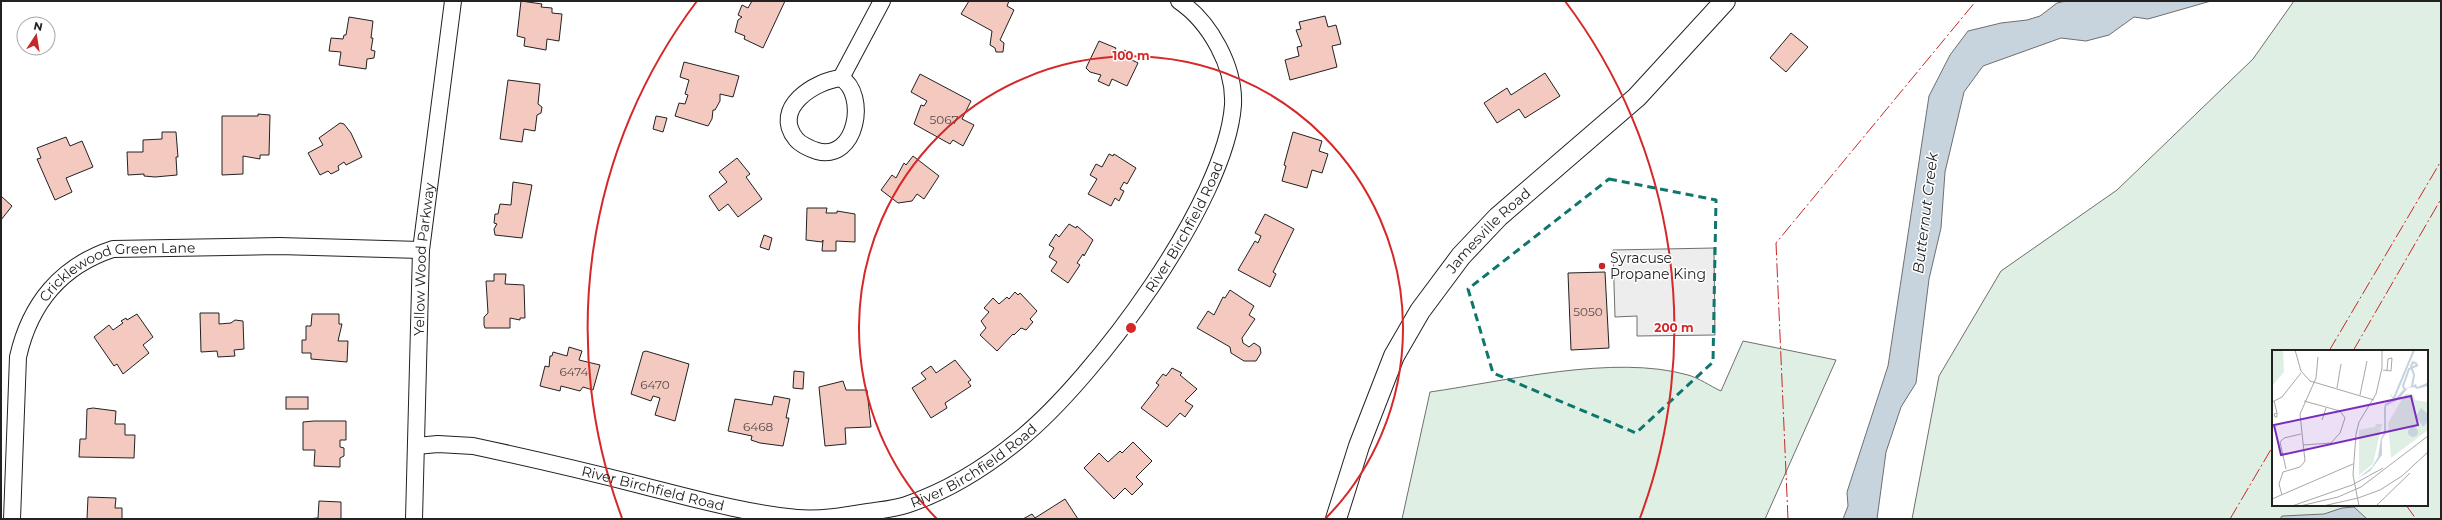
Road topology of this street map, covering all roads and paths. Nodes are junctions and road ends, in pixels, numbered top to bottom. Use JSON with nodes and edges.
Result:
{"nodes":[{"id":1,"x":453,"y":1,"type":"edge"},
{"id":2,"x":882,"y":1,"type":"edge"},
{"id":3,"x":1179,"y":1,"type":"edge"},
{"id":4,"x":1725,"y":1,"type":"edge"},
{"id":5,"x":841,"y":78,"type":"junction"},
{"id":6,"x":421,"y":250,"type":"junction"},
{"id":7,"x":416,"y":446,"type":"junction"},
{"id":8,"x":12,"y":519,"type":"edge"},
{"id":9,"x":414,"y":519,"type":"edge"},
{"id":10,"x":1336,"y":519,"type":"edge"}],
"edges":[{"from":1,"to":6,"type":"street","name":"Yellow Wood Parkway"},
{"from":2,"to":5,"type":"street"},
{"from":3,"to":7,"type":"street","name":"River Birchfield Road"},
{"from":4,"to":10,"type":"street","name":"Jamesville Road"},
{"from":5,"to":5,"type":"street"},
{"from":6,"to":7,"type":"street","name":"Yellow Wood Parkway"},
{"from":6,"to":8,"type":"street","name":"Cricklewood Green Lane"},
{"from":7,"to":9,"type":"street","name":"Yellow Wood Parkway"}]}
